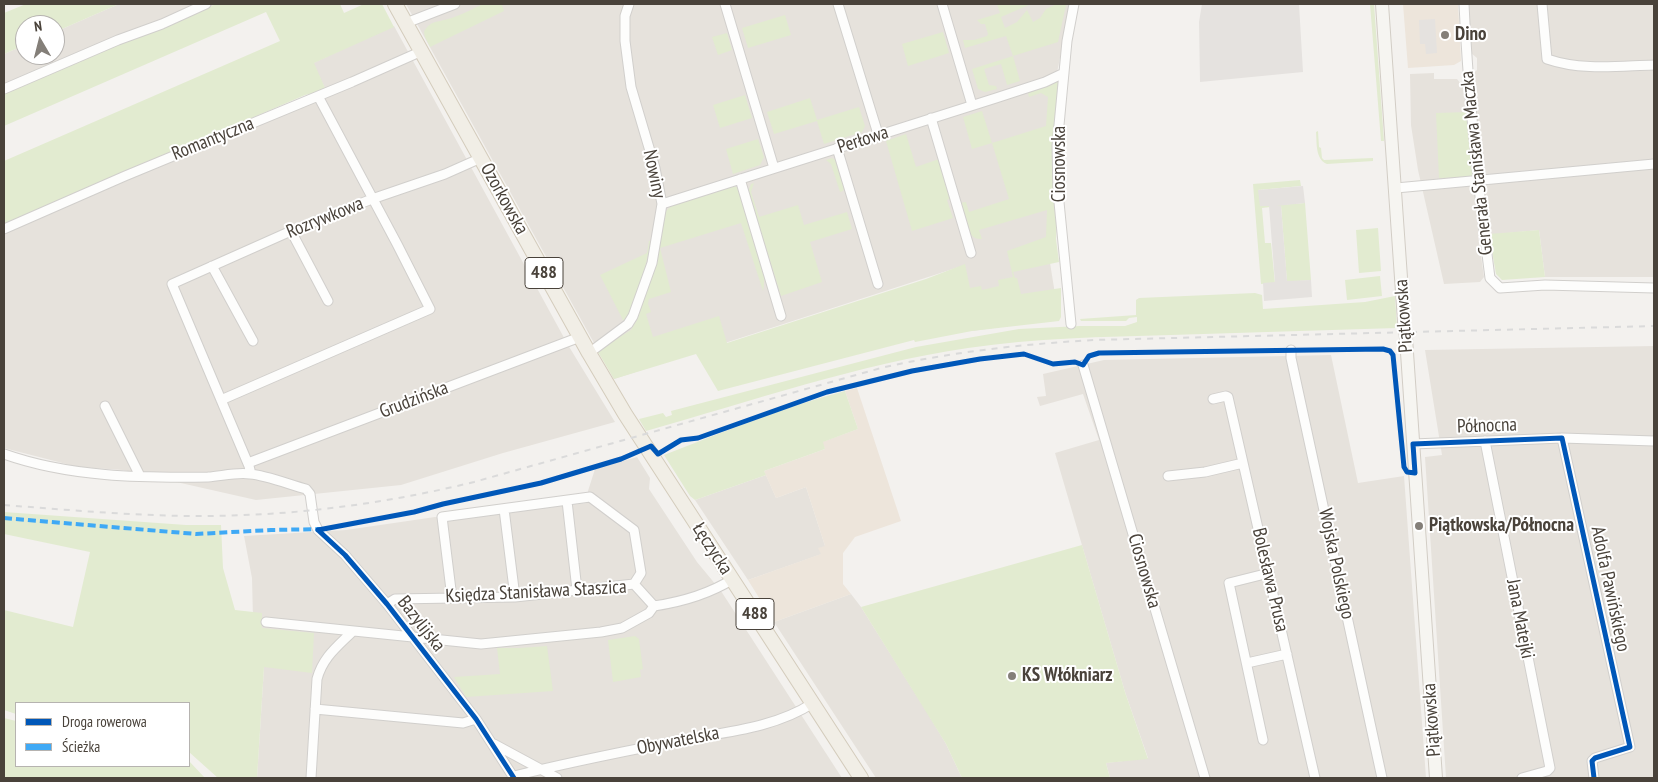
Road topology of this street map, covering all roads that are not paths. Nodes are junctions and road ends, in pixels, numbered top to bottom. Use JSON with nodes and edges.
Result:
{"nodes":[{"id":1,"x":206,"y":4,"type":"edge"},
{"id":2,"x":395,"y":4,"type":"edge"},
{"id":3,"x":455,"y":4,"type":"edge"},
{"id":4,"x":629,"y":4,"type":"edge"},
{"id":5,"x":725,"y":4,"type":"edge"},
{"id":6,"x":838,"y":4,"type":"edge"},
{"id":7,"x":942,"y":4,"type":"edge"},
{"id":8,"x":1074,"y":4,"type":"edge"},
{"id":9,"x":1382,"y":4,"type":"edge"},
{"id":10,"x":1464,"y":4,"type":"edge"},
{"id":11,"x":1542,"y":4,"type":"edge"},
{"id":12,"x":406,"y":23,"type":"junction"},
{"id":13,"x":422,"y":51,"type":"junction"},
{"id":14,"x":1654,"y":64,"type":"edge"},
{"id":15,"x":1064,"y":72,"type":"junction"},
{"id":16,"x":4,"y":89,"type":"edge"},
{"id":17,"x":318,"y":96,"type":"junction"},
{"id":18,"x":972,"y":105,"type":"junction"},
{"id":19,"x":931,"y":118,"type":"junction"},
{"id":20,"x":878,"y":134,"type":"junction"},
{"id":21,"x":837,"y":148,"type":"junction"},
{"id":22,"x":481,"y":158,"type":"junction"},
{"id":23,"x":1654,"y":164,"type":"edge"},
{"id":24,"x":774,"y":168,"type":"junction"},
{"id":25,"x":740,"y":179,"type":"junction"},
{"id":26,"x":1477,"y":180,"type":"junction"},
{"id":27,"x":1396,"y":188,"type":"junction"},
{"id":28,"x":372,"y":199,"type":"junction"},
{"id":29,"x":662,"y":204,"type":"junction"},
{"id":30,"x":4,"y":229,"type":"edge"},
{"id":31,"x":291,"y":231,"type":"junction"},
{"id":32,"x":971,"y":253,"type":"dead end"},
{"id":33,"x":212,"y":266,"type":"junction"},
{"id":34,"x":878,"y":284,"type":"dead end"},
{"id":35,"x":1654,"y":288,"type":"edge"},
{"id":36,"x":328,"y":302,"type":"dead end"},
{"id":37,"x":781,"y":316,"type":"dead end"},
{"id":38,"x":1071,"y":324,"type":"dead end"},
{"id":39,"x":580,"y":337,"type":"junction"},
{"id":40,"x":253,"y":341,"type":"dead end"},
{"id":41,"x":1291,"y":350,"type":"dead end"},
{"id":42,"x":589,"y":352,"type":"junction"},
{"id":43,"x":1083,"y":365,"type":"dead end"},
{"id":44,"x":1213,"y":399,"type":"dead end"},
{"id":45,"x":221,"y":400,"type":"junction"},
{"id":46,"x":105,"y":406,"type":"dead end"},
{"id":47,"x":629,"y":420,"type":"joint"},
{"id":48,"x":1562,"y":438,"type":"junction"},
{"id":49,"x":1485,"y":441,"type":"junction"},
{"id":50,"x":1654,"y":441,"type":"edge"},
{"id":51,"x":1413,"y":444,"type":"junction"},
{"id":52,"x":4,"y":454,"type":"edge"},
{"id":53,"x":248,"y":463,"type":"junction"},
{"id":54,"x":1243,"y":463,"type":"junction"},
{"id":55,"x":251,"y":474,"type":"junction"},
{"id":56,"x":140,"y":476,"type":"junction"},
{"id":57,"x":1168,"y":476,"type":"dead end"},
{"id":58,"x":567,"y":500,"type":"junction"},
{"id":59,"x":504,"y":509,"type":"junction"},
{"id":60,"x":1269,"y":573,"type":"junction"},
{"id":61,"x":732,"y":579,"type":"junction"},
{"id":62,"x":634,"y":584,"type":"junction"},
{"id":63,"x":577,"y":590,"type":"junction"},
{"id":64,"x":515,"y":597,"type":"junction"},
{"id":65,"x":452,"y":598,"type":"junction"},
{"id":66,"x":387,"y":604,"type":"junction"},
{"id":67,"x":654,"y":606,"type":"junction"},
{"id":68,"x":266,"y":622,"type":"dead end"},
{"id":69,"x":353,"y":631,"type":"junction"},
{"id":70,"x":414,"y":638,"type":"junction"},
{"id":71,"x":1287,"y":654,"type":"junction"},
{"id":72,"x":1247,"y":663,"type":"junction"},
{"id":73,"x":813,"y":704,"type":"junction"},
{"id":74,"x":315,"y":709,"type":"junction"},
{"id":75,"x":476,"y":719,"type":"junction"},
{"id":76,"x":1263,"y":740,"type":"dead end"},
{"id":77,"x":493,"y":743,"type":"junction"},
{"id":78,"x":540,"y":769,"type":"junction"},
{"id":79,"x":514,"y":777,"type":"edge"},
{"id":80,"x":311,"y":778,"type":"edge"},
{"id":81,"x":557,"y":778,"type":"edge"},
{"id":82,"x":861,"y":778,"type":"edge"},
{"id":83,"x":1205,"y":778,"type":"edge"},
{"id":84,"x":1315,"y":778,"type":"edge"},
{"id":85,"x":1382,"y":778,"type":"edge"},
{"id":86,"x":1436,"y":778,"type":"edge"},
{"id":87,"x":1522,"y":778,"type":"edge"},
{"id":88,"x":1594,"y":778,"type":"edge"}],
"edges":[{"from":1,"to":16,"type":"street"},
{"from":2,"to":12,"type":"main road","name":"Ozorkowska","number":"488"},
{"from":3,"to":12,"type":"street"},
{"from":4,"to":29,"type":"street","name":"Nowiny"},
{"from":5,"to":24,"type":"street"},
{"from":6,"to":20,"type":"street"},
{"from":7,"to":18,"type":"street"},
{"from":8,"to":15,"type":"street","name":"Ciosnowska"},
{"from":9,"to":27,"type":"main road","name":"Piątkowska"},
{"from":10,"to":26,"type":"street","name":"Generała Stanisława Maczka"},
{"from":11,"to":14,"type":"street"},
{"from":12,"to":13,"type":"main road","name":"Ozorkowska","number":"488"},
{"from":13,"to":17,"type":"street","name":"Romantyczna"},
{"from":13,"to":22,"type":"main road","name":"Ozorkowska","number":"488"},
{"from":15,"to":18,"type":"street","name":"Perłowa"},
{"from":15,"to":38,"type":"street","name":"Ciosnowska"},
{"from":17,"to":28,"type":"street"},
{"from":17,"to":30,"type":"street","name":"Romantyczna"},
{"from":18,"to":19,"type":"street","name":"Perłowa"},
{"from":19,"to":20,"type":"street","name":"Perłowa"},
{"from":19,"to":32,"type":"street"},
{"from":20,"to":21,"type":"street","name":"Perłowa"},
{"from":21,"to":24,"type":"street","name":"Perłowa"},
{"from":21,"to":34,"type":"street"},
{"from":22,"to":28,"type":"street","name":"Rozrywkowa"},
{"from":22,"to":39,"type":"main road","name":"Ozorkowska","number":"488"},
{"from":23,"to":26,"type":"street"},
{"from":24,"to":25,"type":"street","name":"Perłowa"},
{"from":25,"to":29,"type":"street","name":"Perłowa"},
{"from":25,"to":37,"type":"street"},
{"from":26,"to":27,"type":"street"},
{"from":26,"to":35,"type":"street","name":"Generała Stanisława Maczka"},
{"from":27,"to":51,"type":"main road","name":"Piątkowska","bridge":true},
{"from":28,"to":31,"type":"street","name":"Rozrywkowa"},
{"from":28,"to":45,"type":"street"},
{"from":29,"to":42,"type":"street","name":"Nowiny"},
{"from":31,"to":33,"type":"street","name":"Rozrywkowa"},
{"from":31,"to":36,"type":"street"},
{"from":33,"to":40,"type":"street"},
{"from":33,"to":45,"type":"street","name":"Rozrywkowa"},
{"from":39,"to":42,"type":"main road","name":"Ozorkowska","number":"488"},
{"from":39,"to":53,"type":"street","name":"Grudzińska"},
{"from":41,"to":85,"type":"street","name":"Wojska Polskiego"},
{"from":42,"to":47,"type":"main road","name":"Ozorkowska","number":"488"},
{"from":43,"to":83,"type":"street","name":"Ciosnowska"},
{"from":44,"to":54,"type":"street","name":"Bolesława Prusa"},
{"from":45,"to":53,"type":"street"},
{"from":46,"to":56,"type":"street"},
{"from":47,"to":61,"type":"main road","name":"Łęczycka","number":"488"},
{"from":48,"to":49,"type":"street","name":"Północna"},
{"from":48,"to":50,"type":"street","name":"Północna"},
{"from":48,"to":88,"type":"street","name":"Adolfa Pawińskiego"},
{"from":49,"to":51,"type":"street","name":"Północna"},
{"from":49,"to":87,"type":"street","name":"Jana Matejki"},
{"from":51,"to":86,"type":"main road","name":"Piątkowska"},
{"from":52,"to":56,"type":"street"},
{"from":53,"to":55,"type":"street"},
{"from":54,"to":57,"type":"street"},
{"from":54,"to":60,"type":"street","name":"Bolesława Prusa"},
{"from":55,"to":56,"type":"street"},
{"from":55,"to":66,"type":"street","name":"Bazylijska"},
{"from":58,"to":59,"type":"street"},
{"from":58,"to":62,"type":"street"},
{"from":58,"to":63,"type":"street"},
{"from":59,"to":64,"type":"street"},
{"from":59,"to":65,"type":"street"},
{"from":60,"to":71,"type":"street","name":"Bolesława Prusa"},
{"from":60,"to":72,"type":"street"},
{"from":61,"to":67,"type":"street","name":"Księdza Stanisława Staszica"},
{"from":61,"to":73,"type":"main road","name":"Łęczycka","number":"488"},
{"from":62,"to":63,"type":"street","name":"Księdza Stanisława Staszica"},
{"from":62,"to":67,"type":"street","name":"Księdza Stanisława Staszica"},
{"from":63,"to":64,"type":"street","name":"Księdza Stanisława Staszica"},
{"from":64,"to":65,"type":"street","name":"Księdza Stanisława Staszica"},
{"from":65,"to":66,"type":"street","name":"Księdza Stanisława Staszica"},
{"from":66,"to":70,"type":"street","name":"Bazylijska"},
{"from":67,"to":70,"type":"street"},
{"from":68,"to":69,"type":"street","name":"Bazylijska"},
{"from":69,"to":70,"type":"street","name":"Bazylijska"},
{"from":69,"to":74,"type":"street"},
{"from":70,"to":75,"type":"street","name":"Bazylijska"},
{"from":71,"to":72,"type":"street"},
{"from":71,"to":84,"type":"street","name":"Bolesława Prusa"},
{"from":72,"to":76,"type":"street"},
{"from":73,"to":78,"type":"street","name":"Obywatelska"},
{"from":73,"to":82,"type":"main road","name":"Łęczycka","number":"488"},
{"from":74,"to":75,"type":"street"},
{"from":74,"to":80,"type":"street"},
{"from":75,"to":77,"type":"street","name":"Bazylijska"},
{"from":77,"to":78,"type":"street","name":"Bazylijska"},
{"from":77,"to":79,"type":"street"},
{"from":78,"to":79,"type":"street","name":"Obywatelska"},
{"from":78,"to":81,"type":"street","name":"Bazylijska"}]}
